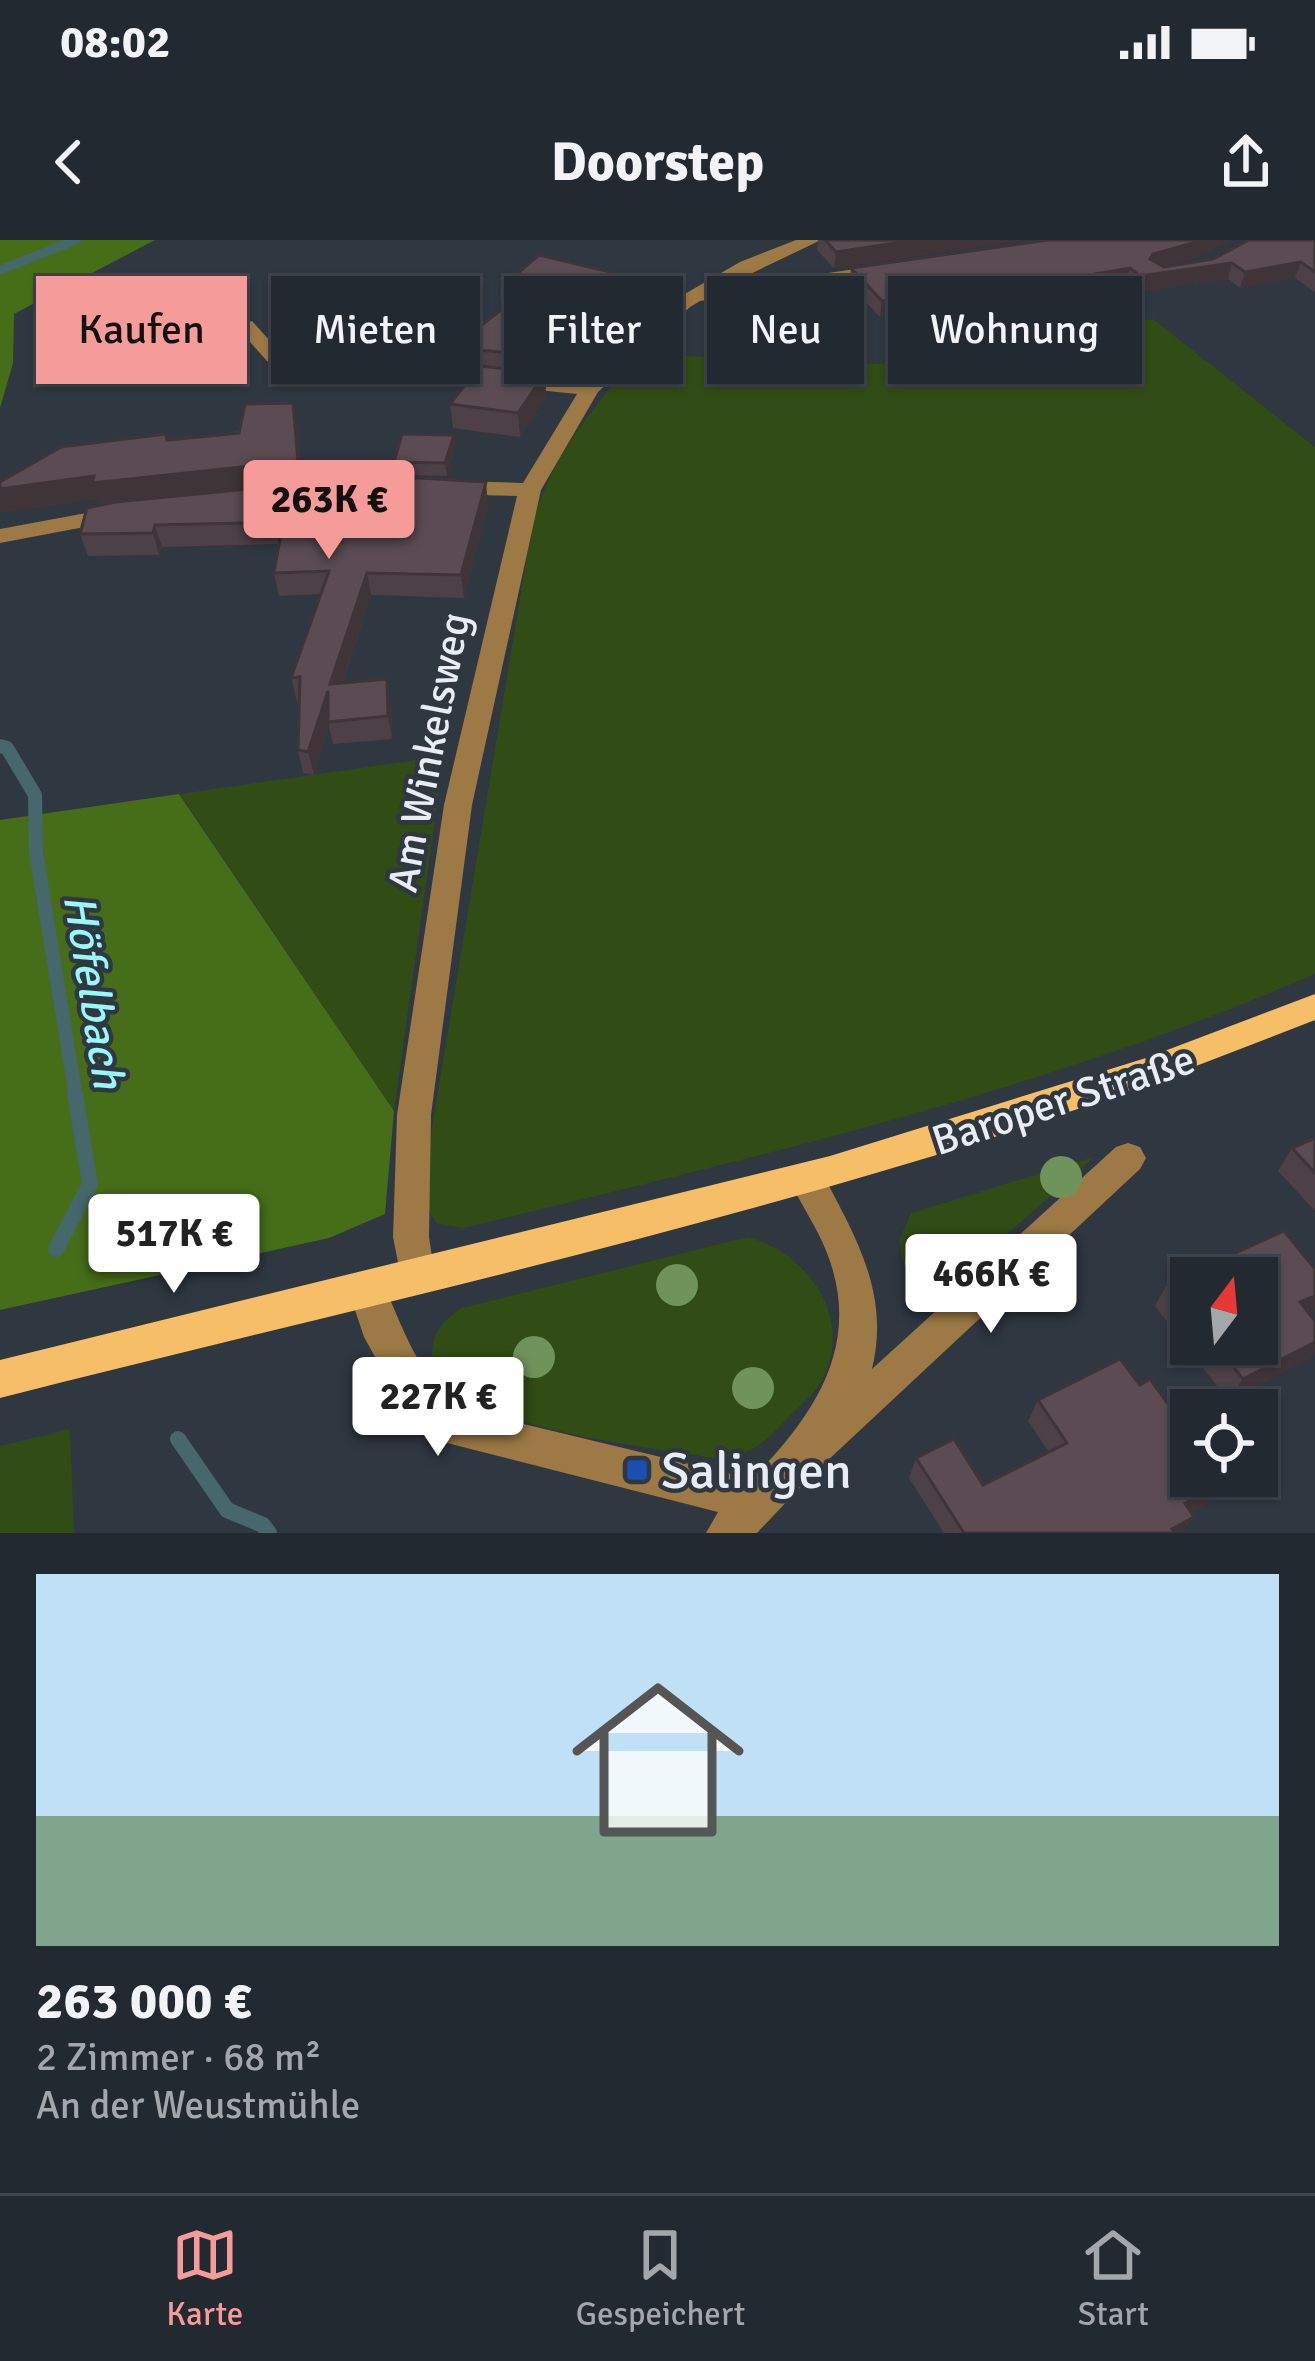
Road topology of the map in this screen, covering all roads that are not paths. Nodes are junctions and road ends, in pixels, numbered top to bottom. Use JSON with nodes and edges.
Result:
{"nodes":[{"id":1,"x":812,"y":240,"type":"edge"},
{"id":2,"x":908,"y":266,"type":"edge"},
{"id":3,"x":683,"y":302,"type":"edge"},
{"id":4,"x":683,"y":303,"type":"edge"},
{"id":5,"x":247,"y":327,"type":"edge"},
{"id":6,"x":595,"y":384,"type":"edge"},
{"id":7,"x":590,"y":389,"type":"junction"},
{"id":8,"x":530,"y":490,"type":"junction"},
{"id":9,"x":253,"y":500,"type":"edge"},
{"id":10,"x":143,"y":511,"type":"edge"},
{"id":11,"x":0,"y":536,"type":"edge"},
{"id":12,"x":1315,"y":1007,"type":"edge"},
{"id":13,"x":1128,"y":1158,"type":"dead end"},
{"id":14,"x":806,"y":1178,"type":"junction"},
{"id":15,"x":416,"y":1276,"type":"junction"},
{"id":16,"x":367,"y":1289,"type":"junction"},
{"id":17,"x":0,"y":1378,"type":"edge"},
{"id":18,"x":802,"y":1460,"type":"junction"},
{"id":19,"x":758,"y":1501,"type":"junction"},
{"id":20,"x":727,"y":1533,"type":"edge"}],
"edges":[{"from":1,"to":3,"type":"street","name":"Am Winkelsweg"},
{"from":2,"to":4,"type":"street"},
{"from":5,"to":7,"type":"street"},
{"from":6,"to":7,"type":"street","name":"Am Winkelsweg"},
{"from":7,"to":8,"type":"street","name":"Am Winkelsweg"},
{"from":8,"to":9,"type":"street"},
{"from":8,"to":15,"type":"street","name":"Am Winkelsweg"},
{"from":10,"to":11,"type":"street"},
{"from":12,"to":14,"type":"main road","name":"Baroper Straße"},
{"from":13,"to":18,"type":"street","name":"Baroper Straße"},
{"from":14,"to":15,"type":"main road","name":"Baroper Straße"},
{"from":14,"to":18,"type":"street","name":"Baroper Straße"},
{"from":15,"to":16,"type":"main road","name":"Baroper Straße"},
{"from":16,"to":17,"type":"main road","name":"Baroper Straße"},
{"from":16,"to":19,"type":"street"},
{"from":18,"to":19,"type":"street","name":"Baroper Straße"},
{"from":19,"to":20,"type":"street","name":"Baroper Straße"}]}
